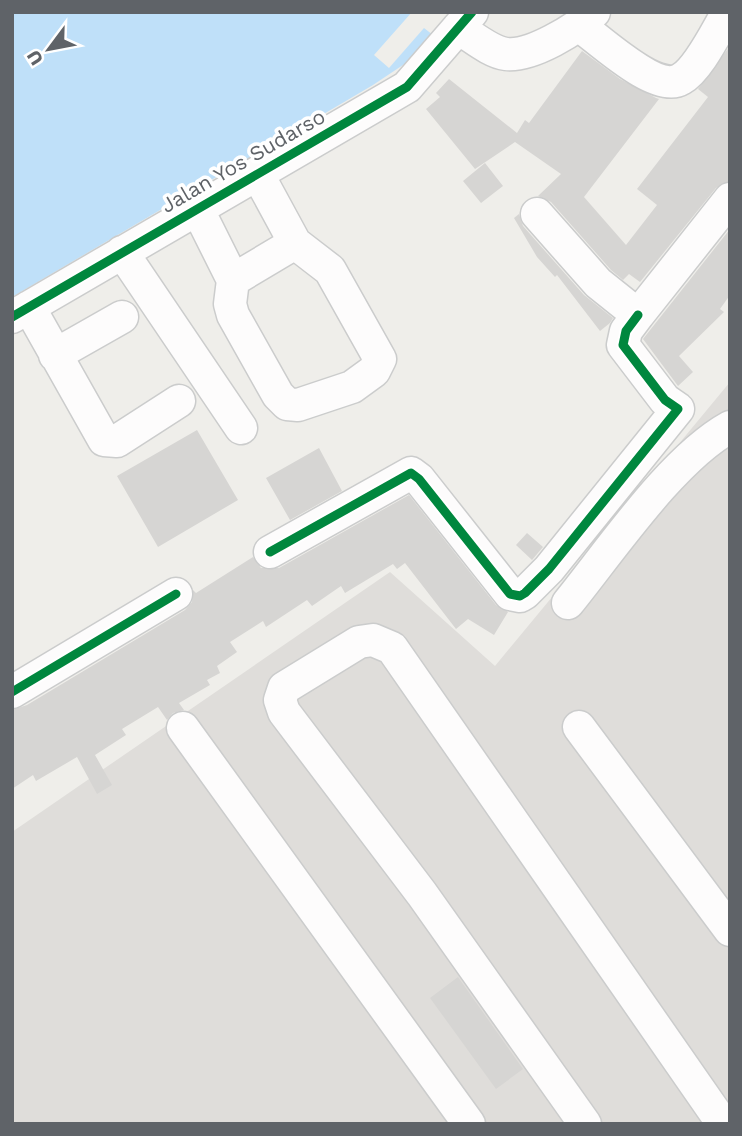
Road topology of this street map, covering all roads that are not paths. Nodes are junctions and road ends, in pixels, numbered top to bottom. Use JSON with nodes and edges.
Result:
{"nodes":[{"id":1,"x":728,"y":12,"type":"edge"},
{"id":2,"x":587,"y":19,"type":"edge"},
{"id":3,"x":465,"y":20,"type":"edge"},
{"id":4,"x":257,"y":173,"type":"junction"},
{"id":5,"x":730,"y":199,"type":"edge"},
{"id":6,"x":197,"y":208,"type":"junction"},
{"id":7,"x":537,"y":214,"type":"dead end"},
{"id":8,"x":295,"y":243,"type":"junction"},
{"id":9,"x":122,"y":252,"type":"junction"},
{"id":10,"x":233,"y":280,"type":"junction"},
{"id":11,"x":20,"y":312,"type":"edge"},
{"id":12,"x":638,"y":315,"type":"junction"},
{"id":13,"x":122,"y":317,"type":"dead end"},
{"id":14,"x":55,"y":355,"type":"junction"},
{"id":15,"x":179,"y":401,"type":"dead end"},
{"id":16,"x":678,"y":409,"type":"junction"},
{"id":17,"x":241,"y":428,"type":"dead end"},
{"id":18,"x":727,"y":428,"type":"edge"},
{"id":19,"x":270,"y":551,"type":"dead end"},
{"id":20,"x":176,"y":594,"type":"dead end"},
{"id":21,"x":568,"y":603,"type":"dead end"},
{"id":22,"x":12,"y":692,"type":"edge"},
{"id":23,"x":579,"y":727,"type":"dead end"},
{"id":24,"x":183,"y":728,"type":"dead end"},
{"id":25,"x":730,"y":930,"type":"edge"},
{"id":26,"x":468,"y":1124,"type":"edge"},
{"id":27,"x":585,"y":1124,"type":"edge"},
{"id":28,"x":723,"y":1124,"type":"edge"}],
"edges":[{"from":1,"to":2,"type":"street"},
{"from":2,"to":3,"type":"street"},
{"from":3,"to":4,"type":"street","name":"Jalan Yos Sudarso"},
{"from":4,"to":6,"type":"street","name":"Jalan Yos Sudarso"},
{"from":4,"to":8,"type":"street"},
{"from":5,"to":12,"type":"street"},
{"from":6,"to":9,"type":"street","name":"Jalan Yos Sudarso"},
{"from":6,"to":10,"type":"street"},
{"from":7,"to":12,"type":"street"},
{"from":8,"to":10,"type":"street"},
{"from":8,"to":10,"type":"street"},
{"from":9,"to":11,"type":"street","name":"Jalan Yos Sudarso"},
{"from":9,"to":17,"type":"street"},
{"from":11,"to":14,"type":"street"},
{"from":12,"to":16,"type":"street"},
{"from":13,"to":14,"type":"street"},
{"from":14,"to":15,"type":"street"},
{"from":16,"to":18,"type":"street"},
{"from":16,"to":19,"type":"street"},
{"from":18,"to":21,"type":"street"},
{"from":20,"to":22,"type":"street"},
{"from":23,"to":25,"type":"street"},
{"from":24,"to":26,"type":"street"},
{"from":27,"to":28,"type":"street"}]}
